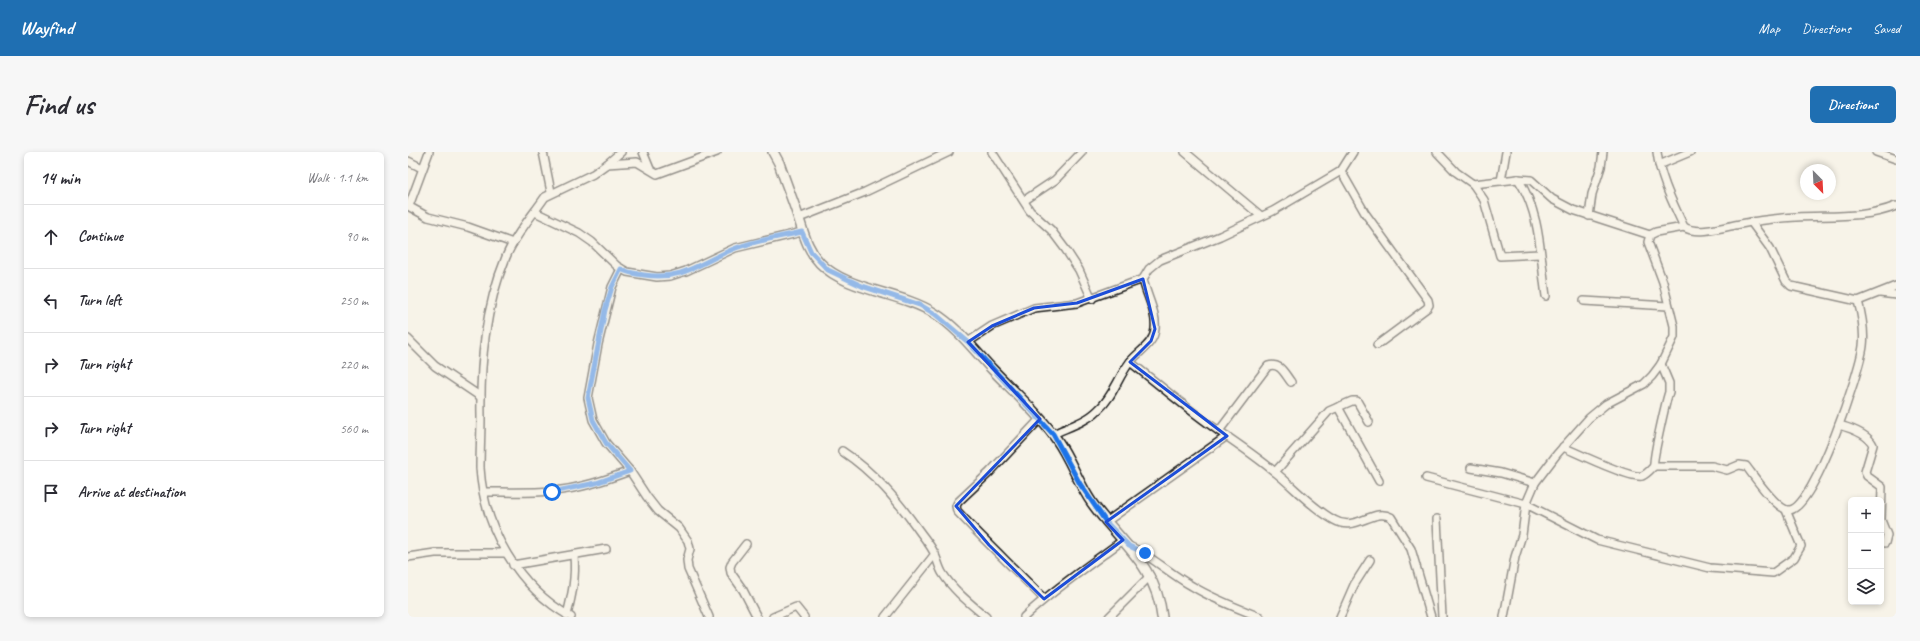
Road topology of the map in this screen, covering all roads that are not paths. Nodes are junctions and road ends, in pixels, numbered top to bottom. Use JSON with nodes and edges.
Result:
{"nodes":[{"id":1,"x":429,"y":152,"type":"edge"},
{"id":2,"x":544,"y":152,"type":"edge"},
{"id":3,"x":621,"y":152,"type":"edge"},
{"id":4,"x":643,"y":152,"type":"edge"},
{"id":5,"x":717,"y":152,"type":"edge"},
{"id":6,"x":773,"y":152,"type":"edge"},
{"id":7,"x":949,"y":152,"type":"edge"},
{"id":8,"x":992,"y":152,"type":"edge"},
{"id":9,"x":1000,"y":152,"type":"edge"},
{"id":10,"x":1082,"y":152,"type":"edge"},
{"id":11,"x":1185,"y":152,"type":"edge"},
{"id":12,"x":1353,"y":152,"type":"edge"},
{"id":13,"x":1437,"y":152,"type":"edge"},
{"id":14,"x":1506,"y":152,"type":"edge"},
{"id":15,"x":1603,"y":152,"type":"edge"},
{"id":16,"x":1657,"y":152,"type":"edge"},
{"id":17,"x":1690,"y":152,"type":"edge"},
{"id":18,"x":1876,"y":152,"type":"edge"},
{"id":19,"x":996,"y":159,"type":"junction"},
{"id":20,"x":1896,"y":159,"type":"edge"},
{"id":21,"x":408,"y":161,"type":"edge"},
{"id":22,"x":607,"y":164,"type":"junction"},
{"id":23,"x":1659,"y":165,"type":"junction"},
{"id":24,"x":422,"y":168,"type":"junction"},
{"id":25,"x":650,"y":169,"type":"junction"},
{"id":26,"x":1341,"y":171,"type":"junction"},
{"id":27,"x":1518,"y":179,"type":"junction"},
{"id":28,"x":1501,"y":181,"type":"junction"},
{"id":29,"x":1473,"y":184,"type":"junction"},
{"id":30,"x":551,"y":192,"type":"junction"},
{"id":31,"x":1024,"y":200,"type":"junction"},
{"id":32,"x":409,"y":206,"type":"edge"},
{"id":33,"x":1896,"y":206,"type":"edge"},
{"id":34,"x":535,"y":212,"type":"junction"},
{"id":35,"x":1261,"y":216,"type":"junction"},
{"id":36,"x":1589,"y":216,"type":"junction"},
{"id":37,"x":799,"y":218,"type":"junction"},
{"id":38,"x":1751,"y":222,"type":"junction"},
{"id":39,"x":1684,"y":227,"type":"junction"},
{"id":40,"x":802,"y":232,"type":"junction"},
{"id":41,"x":1650,"y":235,"type":"junction"},
{"id":42,"x":513,"y":243,"type":"junction"},
{"id":43,"x":1540,"y":254,"type":"junction"},
{"id":44,"x":621,"y":269,"type":"junction"},
{"id":45,"x":1143,"y":279,"type":"junction"},
{"id":46,"x":1896,"y":286,"type":"edge"},
{"id":47,"x":1880,"y":293,"type":"junction"},
{"id":48,"x":1896,"y":295,"type":"edge"},
{"id":49,"x":1546,"y":296,"type":"dead end"},
{"id":50,"x":1092,"y":299,"type":"junction"},
{"id":51,"x":1584,"y":301,"type":"dead end"},
{"id":52,"x":1858,"y":301,"type":"junction"},
{"id":53,"x":1668,"y":306,"type":"junction"},
{"id":54,"x":408,"y":339,"type":"edge"},
{"id":55,"x":968,"y":342,"type":"junction"},
{"id":56,"x":1377,"y":345,"type":"dead end"},
{"id":57,"x":1130,"y":362,"type":"junction"},
{"id":58,"x":1661,"y":364,"type":"junction"},
{"id":59,"x":1291,"y":382,"type":"dead end"},
{"id":60,"x":481,"y":397,"type":"junction"},
{"id":61,"x":1338,"y":408,"type":"junction"},
{"id":62,"x":1040,"y":419,"type":"junction"},
{"id":63,"x":1369,"y":422,"type":"dead end"},
{"id":64,"x":1839,"y":424,"type":"junction"},
{"id":65,"x":1219,"y":431,"type":"junction"},
{"id":66,"x":1053,"y":434,"type":"junction"},
{"id":67,"x":1227,"y":436,"type":"junction"},
{"id":68,"x":1564,"y":447,"type":"junction"},
{"id":69,"x":842,"y":451,"type":"dead end"},
{"id":70,"x":1654,"y":466,"type":"junction"},
{"id":71,"x":1471,"y":468,"type":"dead end"},
{"id":72,"x":630,"y":471,"type":"junction"},
{"id":73,"x":1275,"y":472,"type":"junction"},
{"id":74,"x":1426,"y":478,"type":"dead end"},
{"id":75,"x":1379,"y":480,"type":"dead end"},
{"id":76,"x":1536,"y":483,"type":"junction"},
{"id":77,"x":484,"y":492,"type":"junction"},
{"id":78,"x":1526,"y":504,"type":"junction"},
{"id":79,"x":1786,"y":510,"type":"junction"},
{"id":80,"x":1437,"y":519,"type":"dead end"},
{"id":81,"x":1106,"y":522,"type":"junction"},
{"id":82,"x":1126,"y":543,"type":"junction"},
{"id":83,"x":1884,"y":543,"type":"dead end"},
{"id":84,"x":746,"y":544,"type":"dead end"},
{"id":85,"x":606,"y":549,"type":"dead end"},
{"id":86,"x":506,"y":553,"type":"junction"},
{"id":87,"x":935,"y":554,"type":"junction"},
{"id":88,"x":574,"y":556,"type":"junction"},
{"id":89,"x":408,"y":557,"type":"edge"},
{"id":90,"x":1370,"y":560,"type":"dead end"},
{"id":91,"x":513,"y":565,"type":"junction"},
{"id":92,"x":1150,"y":576,"type":"junction"},
{"id":93,"x":1044,"y":599,"type":"junction"},
{"id":94,"x":569,"y":616,"type":"edge"},
{"id":95,"x":709,"y":617,"type":"edge"},
{"id":96,"x":757,"y":617,"type":"edge"},
{"id":97,"x":773,"y":617,"type":"edge"},
{"id":98,"x":804,"y":617,"type":"edge"},
{"id":99,"x":886,"y":617,"type":"edge"},
{"id":100,"x":986,"y":617,"type":"edge"},
{"id":101,"x":1024,"y":617,"type":"edge"},
{"id":102,"x":1109,"y":617,"type":"edge"},
{"id":103,"x":1162,"y":617,"type":"edge"},
{"id":104,"x":1260,"y":617,"type":"edge"},
{"id":105,"x":1340,"y":617,"type":"edge"},
{"id":106,"x":1431,"y":617,"type":"edge"},
{"id":107,"x":1442,"y":617,"type":"edge"},
{"id":108,"x":1504,"y":617,"type":"edge"}],
"edges":[{"from":1,"to":24,"type":"street"},
{"from":2,"to":30,"type":"street"},
{"from":3,"to":22,"type":"street"},
{"from":4,"to":25,"type":"street"},
{"from":5,"to":25,"type":"street"},
{"from":6,"to":37,"type":"street"},
{"from":7,"to":37,"type":"street"},
{"from":8,"to":19,"type":"street"},
{"from":9,"to":19,"type":"street"},
{"from":10,"to":31,"type":"street"},
{"from":11,"to":35,"type":"street"},
{"from":12,"to":26,"type":"street"},
{"from":13,"to":29,"type":"street"},
{"from":14,"to":28,"type":"street"},
{"from":15,"to":36,"type":"street"},
{"from":16,"to":23,"type":"street"},
{"from":17,"to":23,"type":"street"},
{"from":18,"to":20,"type":"street"},
{"from":19,"to":31,"type":"street"},
{"from":21,"to":24,"type":"street"},
{"from":22,"to":25,"type":"street"},
{"from":22,"to":30,"type":"street"},
{"from":23,"to":39,"type":"street"},
{"from":24,"to":32,"type":"street"},
{"from":26,"to":35,"type":"street"},
{"from":26,"to":56,"type":"street"},
{"from":27,"to":28,"type":"street"},
{"from":27,"to":36,"type":"street"},
{"from":27,"to":43,"type":"street"},
{"from":28,"to":29,"type":"street"},
{"from":29,"to":43,"type":"street"},
{"from":30,"to":34,"type":"street"},
{"from":31,"to":50,"type":"street"},
{"from":32,"to":42,"type":"street"},
{"from":33,"to":38,"type":"street"},
{"from":34,"to":42,"type":"street"},
{"from":34,"to":44,"type":"street"},
{"from":35,"to":45,"type":"street"},
{"from":36,"to":41,"type":"street"},
{"from":37,"to":40,"type":"street"},
{"from":38,"to":39,"type":"street"},
{"from":38,"to":52,"type":"street"},
{"from":39,"to":41,"type":"street"},
{"from":40,"to":44,"type":"street"},
{"from":40,"to":55,"type":"street"},
{"from":41,"to":53,"type":"street"},
{"from":42,"to":60,"type":"street"},
{"from":43,"to":49,"type":"street"},
{"from":44,"to":72,"type":"street"},
{"from":45,"to":50,"type":"street"},
{"from":45,"to":57,"type":"street"},
{"from":46,"to":47,"type":"street"},
{"from":47,"to":48,"type":"street"},
{"from":47,"to":52,"type":"street"},
{"from":50,"to":55,"type":"street"},
{"from":51,"to":53,"type":"street"},
{"from":52,"to":64,"type":"street"},
{"from":53,"to":58,"type":"street"},
{"from":54,"to":60,"type":"street"},
{"from":55,"to":62,"type":"street"},
{"from":57,"to":65,"type":"street"},
{"from":57,"to":66,"type":"street"},
{"from":58,"to":68,"type":"street"},
{"from":58,"to":70,"type":"street"},
{"from":59,"to":65,"type":"street"},
{"from":60,"to":77,"type":"street"},
{"from":61,"to":63,"type":"street"},
{"from":61,"to":73,"type":"street"},
{"from":61,"to":75,"type":"street"},
{"from":62,"to":66,"type":"street"},
{"from":62,"to":93,"type":"street"},
{"from":64,"to":79,"type":"street"},
{"from":64,"to":83,"type":"street"},
{"from":65,"to":67,"type":"street"},
{"from":66,"to":81,"type":"street"},
{"from":67,"to":73,"type":"street"},
{"from":67,"to":81,"type":"street"},
{"from":68,"to":70,"type":"street"},
{"from":68,"to":76,"type":"street"},
{"from":69,"to":87,"type":"street"},
{"from":70,"to":79,"type":"street"},
{"from":71,"to":76,"type":"street"},
{"from":72,"to":77,"type":"street"},
{"from":72,"to":95,"type":"street"},
{"from":73,"to":106,"type":"street"},
{"from":74,"to":78,"type":"street"},
{"from":76,"to":78,"type":"street"},
{"from":77,"to":86,"type":"street"},
{"from":78,"to":79,"type":"street"},
{"from":78,"to":108,"type":"street"},
{"from":80,"to":107,"type":"street"},
{"from":81,"to":82,"type":"street"},
{"from":82,"to":92,"type":"street"},
{"from":82,"to":93,"type":"street"},
{"from":82,"to":104,"type":"street"},
{"from":84,"to":96,"type":"street"},
{"from":85,"to":88,"type":"street"},
{"from":86,"to":89,"type":"street"},
{"from":86,"to":91,"type":"street"},
{"from":87,"to":99,"type":"street"},
{"from":87,"to":100,"type":"street"},
{"from":88,"to":91,"type":"street"},
{"from":88,"to":94,"type":"street"},
{"from":90,"to":105,"type":"street"},
{"from":91,"to":94,"type":"street"},
{"from":92,"to":102,"type":"street"},
{"from":92,"to":103,"type":"street"},
{"from":93,"to":101,"type":"street"},
{"from":97,"to":98,"type":"street"}]}
